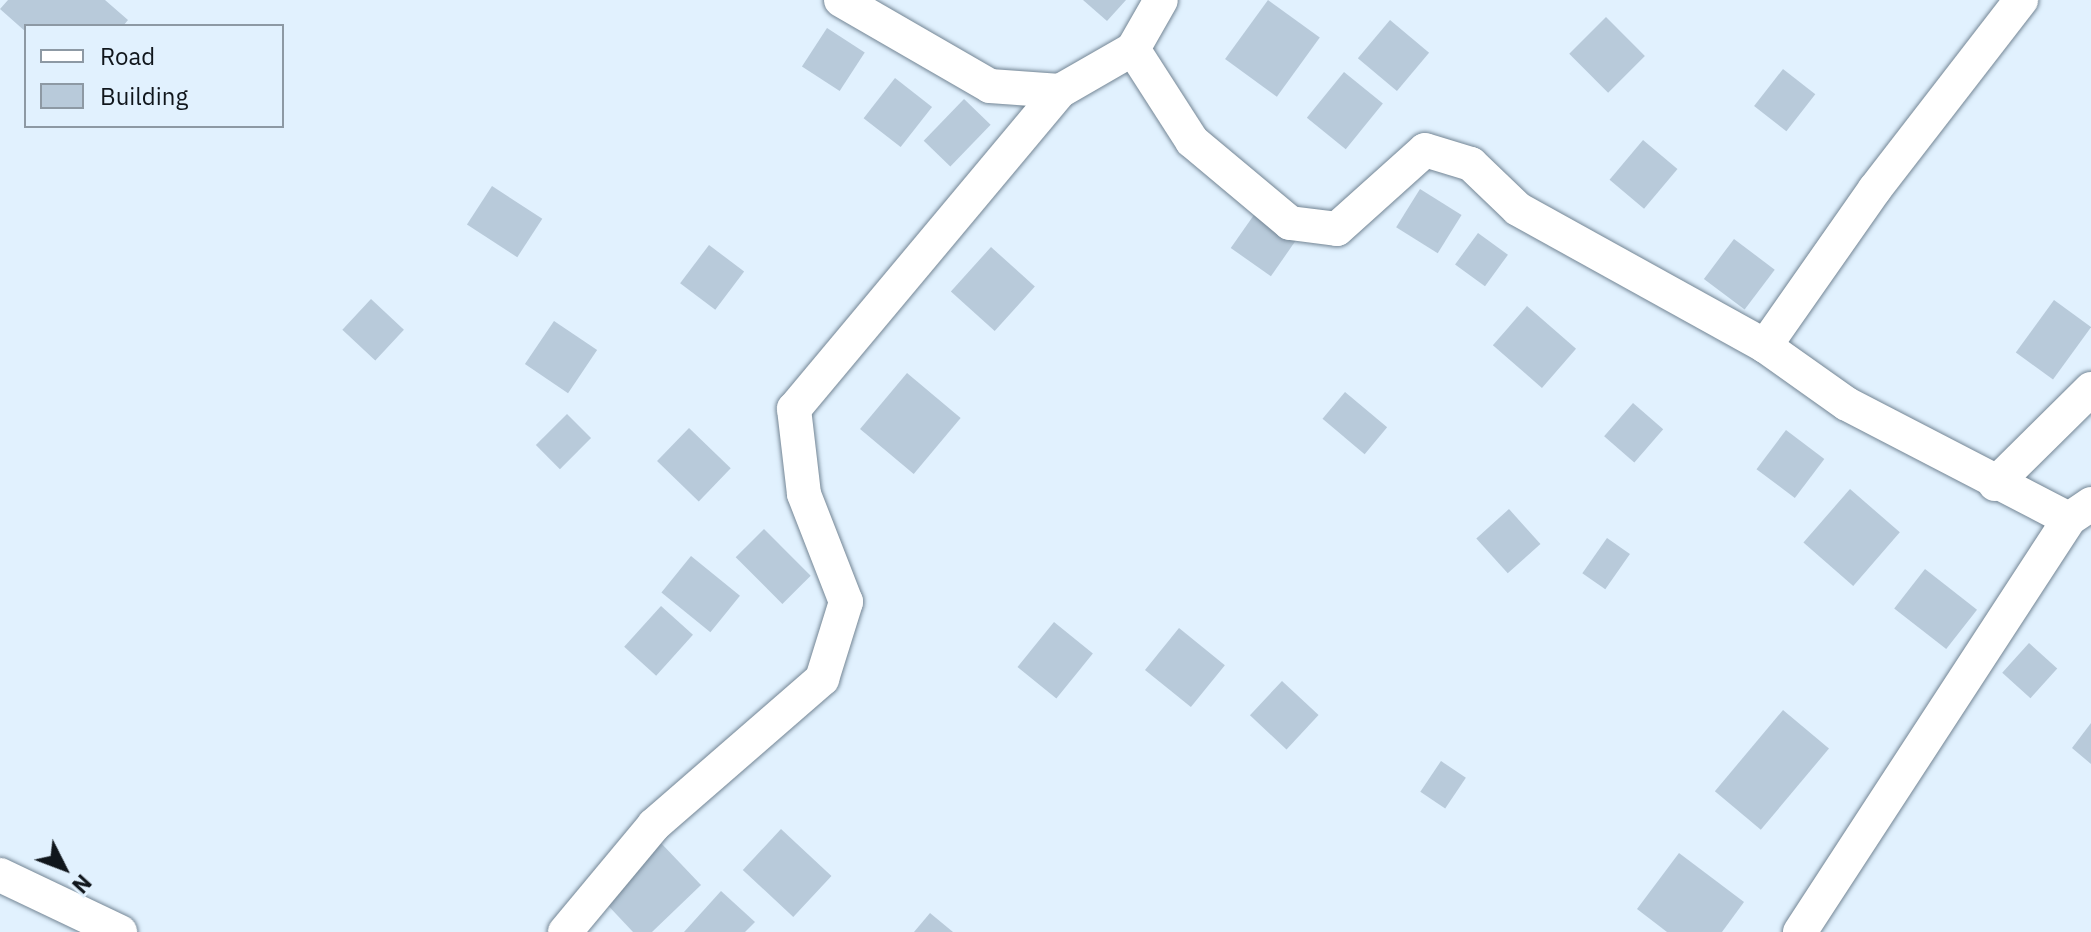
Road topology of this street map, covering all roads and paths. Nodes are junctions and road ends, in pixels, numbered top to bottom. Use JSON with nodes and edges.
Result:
{"nodes":[{"id":1,"x":841,"y":0,"type":"edge"},
{"id":2,"x":1161,"y":0,"type":"edge"},
{"id":3,"x":2021,"y":0,"type":"edge"},
{"id":4,"x":1133,"y":49,"type":"junction"},
{"id":5,"x":1060,"y":91,"type":"junction"},
{"id":6,"x":1765,"y":346,"type":"junction"},
{"id":7,"x":2091,"y":389,"type":"edge"},
{"id":8,"x":1995,"y":484,"type":"junction"},
{"id":9,"x":2080,"y":511,"type":"edge"},
{"id":10,"x":0,"y":875,"type":"edge"},
{"id":11,"x":120,"y":932,"type":"edge"},
{"id":12,"x":565,"y":932,"type":"edge"},
{"id":13,"x":1800,"y":932,"type":"edge"}],
"edges":[{"from":1,"to":5,"type":"street"},
{"from":2,"to":4,"type":"street"},
{"from":3,"to":6,"type":"street"},
{"from":4,"to":5,"type":"street"},
{"from":4,"to":6,"type":"street"},
{"from":5,"to":12,"type":"street"},
{"from":6,"to":8,"type":"street"},
{"from":7,"to":8,"type":"street"},
{"from":8,"to":9,"type":"street"},
{"from":9,"to":13,"type":"street"},
{"from":10,"to":11,"type":"street"}]}
